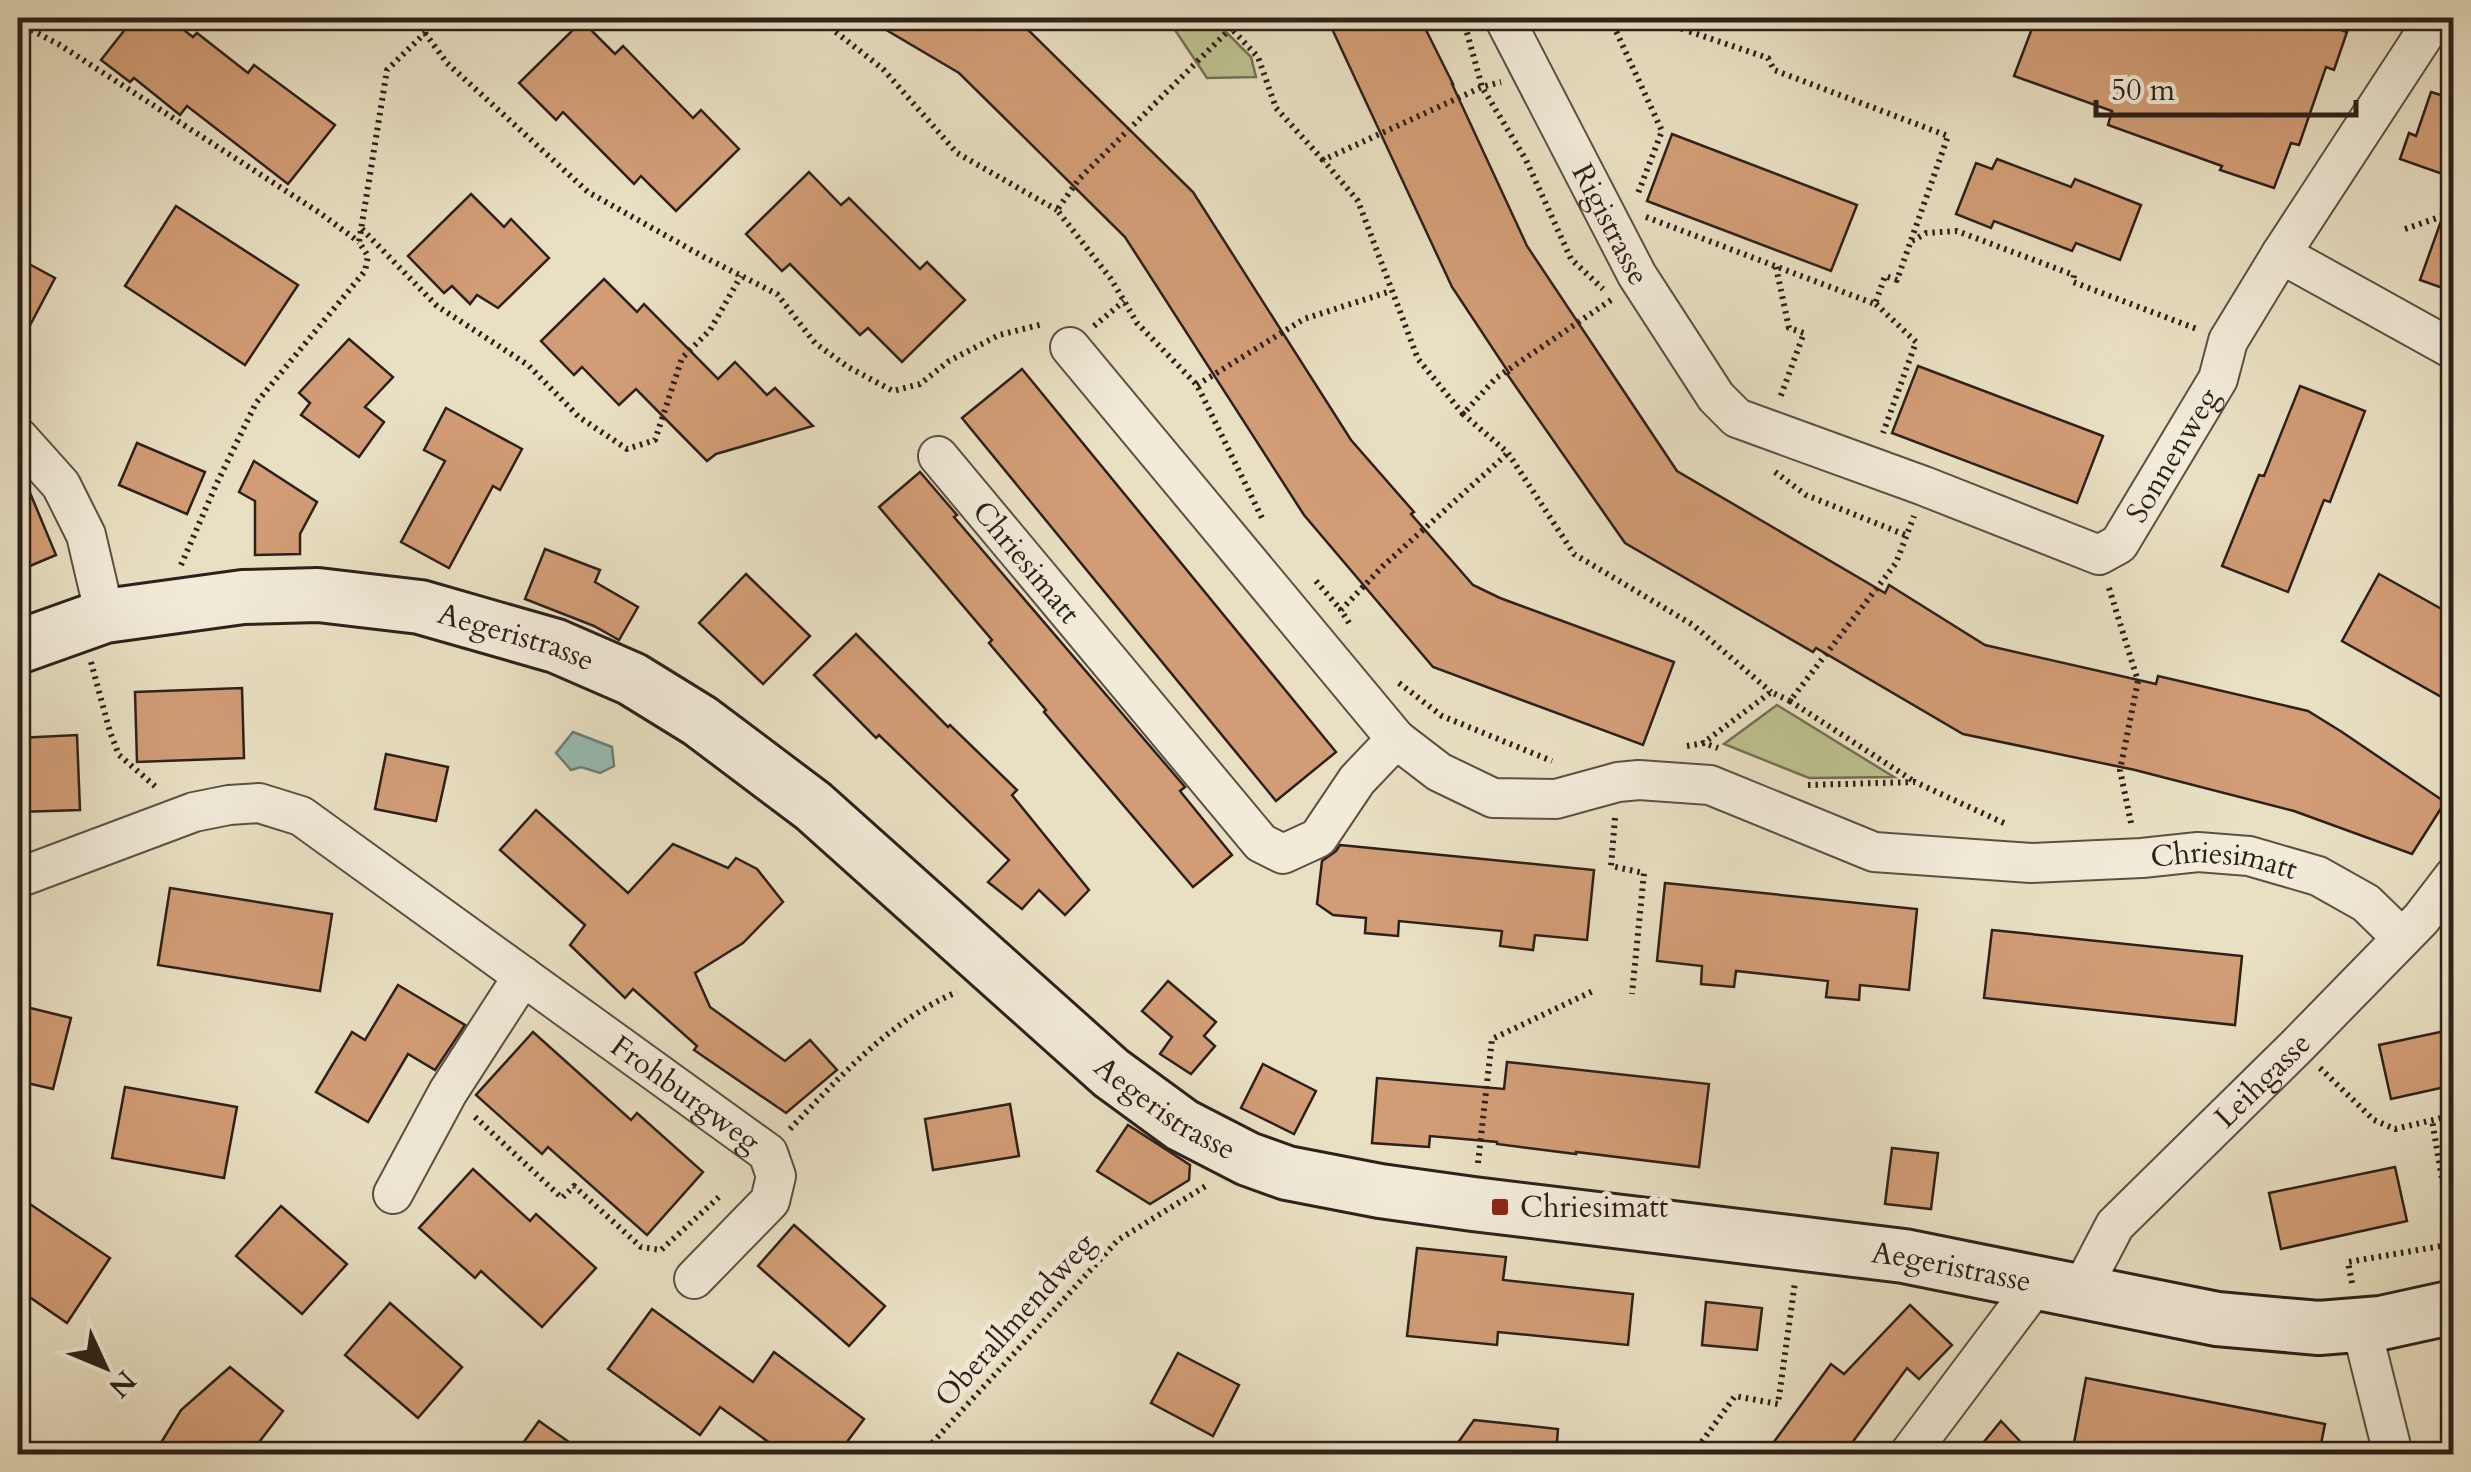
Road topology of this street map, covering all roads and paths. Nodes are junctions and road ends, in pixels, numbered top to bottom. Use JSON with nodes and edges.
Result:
{"nodes":[{"id":1,"x":434,"y":18,"type":"edge"},
{"id":2,"x":818,"y":18,"type":"edge"},
{"id":3,"x":1226,"y":18,"type":"edge"},
{"id":4,"x":1463,"y":18,"type":"edge"},
{"id":5,"x":1504,"y":18,"type":"edge"},
{"id":6,"x":1610,"y":18,"type":"edge"},
{"id":7,"x":1653,"y":18,"type":"edge"},
{"id":8,"x":1693,"y":18,"type":"edge"},
{"id":9,"x":2435,"y":18,"type":"edge"},
{"id":10,"x":18,"y":22,"type":"edge"},
{"id":11,"x":1230,"y":28,"type":"junction"},
{"id":12,"x":1688,"y":30,"type":"junction"},
{"id":13,"x":425,"y":33,"type":"junction"},
{"id":14,"x":1531,"y":73,"type":"junction"},
{"id":15,"x":1482,"y":87,"type":"junction"},
{"id":16,"x":1323,"y":160,"type":"junction"},
{"id":17,"x":1057,"y":210,"type":"junction"},
{"id":18,"x":2454,"y":212,"type":"edge"},
{"id":19,"x":362,"y":228,"type":"junction"},
{"id":20,"x":2405,"y":229,"type":"dead end"},
{"id":21,"x":1911,"y":241,"type":"junction"},
{"id":22,"x":359,"y":242,"type":"junction"},
{"id":23,"x":2281,"y":254,"type":"junction"},
{"id":24,"x":1775,"y":266,"type":"junction"},
{"id":25,"x":741,"y":276,"type":"junction"},
{"id":26,"x":1392,"y":291,"type":"junction"},
{"id":27,"x":1875,"y":304,"type":"junction"},
{"id":28,"x":2228,"y":341,"type":"junction"},
{"id":29,"x":1070,"y":347,"type":"joint"},
{"id":30,"x":2454,"y":350,"type":"edge"},
{"id":31,"x":1196,"y":385,"type":"junction"},
{"id":32,"x":1463,"y":414,"type":"junction"},
{"id":33,"x":1752,"y":424,"type":"junction"},
{"id":34,"x":18,"y":436,"type":"edge"},
{"id":35,"x":1879,"y":443,"type":"dead end"},
{"id":36,"x":1508,"y":453,"type":"junction"},
{"id":37,"x":938,"y":456,"type":"dead end"},
{"id":38,"x":1924,"y":486,"type":"junction"},
{"id":39,"x":1264,"y":522,"type":"dead end"},
{"id":40,"x":2099,"y":555,"type":"junction"},
{"id":41,"x":175,"y":580,"type":"dead end"},
{"id":42,"x":1316,"y":581,"type":"dead end"},
{"id":43,"x":1342,"y":610,"type":"junction"},
{"id":44,"x":1351,"y":626,"type":"dead end"},
{"id":45,"x":96,"y":631,"type":"junction"},
{"id":46,"x":18,"y":646,"type":"edge"},
{"id":47,"x":1771,"y":692,"type":"junction"},
{"id":48,"x":1360,"y":697,"type":"junction"},
{"id":49,"x":1790,"y":702,"type":"junction"},
{"id":50,"x":1396,"y":739,"type":"junction"},
{"id":51,"x":1704,"y":742,"type":"junction"},
{"id":52,"x":1722,"y":750,"type":"dead end"},
{"id":53,"x":1667,"y":765,"type":"junction"},
{"id":54,"x":1566,"y":766,"type":"dead end"},
{"id":55,"x":1793,"y":778,"type":"dead end"},
{"id":56,"x":1618,"y":782,"type":"junction"},
{"id":57,"x":1915,"y":782,"type":"junction"},
{"id":58,"x":194,"y":812,"type":"junction"},
{"id":59,"x":2011,"y":826,"type":"dead end"},
{"id":60,"x":2114,"y":828,"type":"dead end"},
{"id":61,"x":2454,"y":876,"type":"edge"},
{"id":62,"x":18,"y":878,"type":"edge"},
{"id":63,"x":2402,"y":938,"type":"junction"},
{"id":64,"x":524,"y":976,"type":"junction"},
{"id":65,"x":1596,"y":990,"type":"dead end"},
{"id":66,"x":1632,"y":994,"type":"dead end"},
{"id":67,"x":2297,"y":1046,"type":"junction"},
{"id":68,"x":448,"y":1092,"type":"junction"},
{"id":69,"x":2454,"y":1115,"type":"edge"},
{"id":70,"x":2432,"y":1120,"type":"junction"},
{"id":71,"x":1480,"y":1155,"type":"dead end"},
{"id":72,"x":1248,"y":1160,"type":"junction"},
{"id":73,"x":393,"y":1194,"type":"dead end"},
{"id":74,"x":661,"y":1250,"type":"dead end"},
{"id":75,"x":1797,"y":1267,"type":"dead end"},
{"id":76,"x":694,"y":1279,"type":"dead end"},
{"id":77,"x":2060,"y":1286,"type":"junction"},
{"id":78,"x":2454,"y":1308,"type":"edge"},
{"id":79,"x":2360,"y":1326,"type":"junction"},
{"id":80,"x":922,"y":1454,"type":"edge"},
{"id":81,"x":1693,"y":1454,"type":"edge"},
{"id":82,"x":1909,"y":1454,"type":"edge"},
{"id":83,"x":2393,"y":1454,"type":"edge"}],
"edges":[{"from":1,"to":13,"type":"path"},
{"from":2,"to":17,"type":"path"},
{"from":3,"to":11,"type":"path"},
{"from":4,"to":15,"type":"path"},
{"from":5,"to":14,"type":"street","name":"Rigistrasse"},
{"from":6,"to":24,"type":"path"},
{"from":7,"to":12,"type":"path"},
{"from":8,"to":12,"type":"path"},
{"from":9,"to":23,"type":"street","name":"Sonnenweg"},
{"from":10,"to":22,"type":"path"},
{"from":11,"to":16,"type":"path"},
{"from":11,"to":17,"type":"path"},
{"from":12,"to":21,"type":"path"},
{"from":13,"to":19,"type":"path"},
{"from":13,"to":25,"type":"path"},
{"from":14,"to":15,"type":"path"},
{"from":14,"to":33,"type":"street","name":"Rigistrasse"},
{"from":15,"to":16,"type":"path"},
{"from":15,"to":32,"type":"path"},
{"from":16,"to":26,"type":"path"},
{"from":17,"to":31,"type":"path"},
{"from":18,"to":20,"type":"path"},
{"from":19,"to":22,"type":"path"},
{"from":19,"to":25,"type":"path"},
{"from":21,"to":27,"type":"path"},
{"from":21,"to":28,"type":"path"},
{"from":22,"to":41,"type":"path"},
{"from":23,"to":28,"type":"street","name":"Sonnenweg"},
{"from":23,"to":30,"type":"street"},
{"from":24,"to":27,"type":"path"},
{"from":24,"to":33,"type":"path"},
{"from":25,"to":29,"type":"path"},
{"from":26,"to":31,"type":"path"},
{"from":26,"to":32,"type":"path"},
{"from":27,"to":35,"type":"path"},
{"from":28,"to":40,"type":"street","name":"Sonnenweg"},
{"from":29,"to":48,"type":"street","name":"Chriesimatt"},
{"from":31,"to":39,"type":"path"},
{"from":32,"to":36,"type":"path"},
{"from":33,"to":38,"type":"street"},
{"from":34,"to":45,"type":"street"},
{"from":36,"to":43,"type":"path"},
{"from":36,"to":47,"type":"path"},
{"from":37,"to":50,"type":"street","name":"Chriesimatt"},
{"from":38,"to":40,"type":"street"},
{"from":38,"to":49,"type":"path"},
{"from":40,"to":60,"type":"path"},
{"from":42,"to":43,"type":"path"},
{"from":43,"to":44,"type":"path"},
{"from":45,"to":46,"type":"street","name":"Aegeristrasse"},
{"from":45,"to":58,"type":"path"},
{"from":45,"to":72,"type":"street","name":"Aegeristrasse"},
{"from":47,"to":49,"type":"path"},
{"from":47,"to":51,"type":"path"},
{"from":48,"to":50,"type":"street","name":"Chriesimatt"},
{"from":48,"to":54,"type":"path"},
{"from":49,"to":57,"type":"path"},
{"from":50,"to":56,"type":"street","name":"Chriesimatt"},
{"from":51,"to":52,"type":"path"},
{"from":51,"to":53,"type":"path"},
{"from":51,"to":53,"type":"path"},
{"from":53,"to":56,"type":"street","name":"Chriesimatt"},
{"from":53,"to":63,"type":"street","name":"Chriesimatt"},
{"from":55,"to":57,"type":"path"},
{"from":56,"to":66,"type":"path"},
{"from":57,"to":59,"type":"path"},
{"from":58,"to":62,"type":"street","name":"Frohburgweg"},
{"from":58,"to":64,"type":"street","name":"Frohburgweg"},
{"from":61,"to":63,"type":"street","name":"Leihgasse"},
{"from":63,"to":67,"type":"street","name":"Leihgasse"},
{"from":64,"to":68,"type":"street"},
{"from":64,"to":76,"type":"street","name":"Frohburgweg"},
{"from":65,"to":71,"type":"path"},
{"from":67,"to":70,"type":"path"},
{"from":67,"to":77,"type":"street","name":"Leihgasse"},
{"from":68,"to":73,"type":"street"},
{"from":68,"to":74,"type":"path"},
{"from":69,"to":70,"type":"path"},
{"from":70,"to":79,"type":"path"},
{"from":72,"to":77,"type":"street","name":"Aegeristrasse"},
{"from":72,"to":80,"type":"path","name":"Oberallmendweg"},
{"from":75,"to":81,"type":"path"},
{"from":77,"to":79,"type":"street","name":"Aegeristrasse"},
{"from":77,"to":82,"type":"street","name":"Leihgasse"},
{"from":78,"to":79,"type":"street","name":"Aegeristrasse"},
{"from":79,"to":83,"type":"street"}]}
